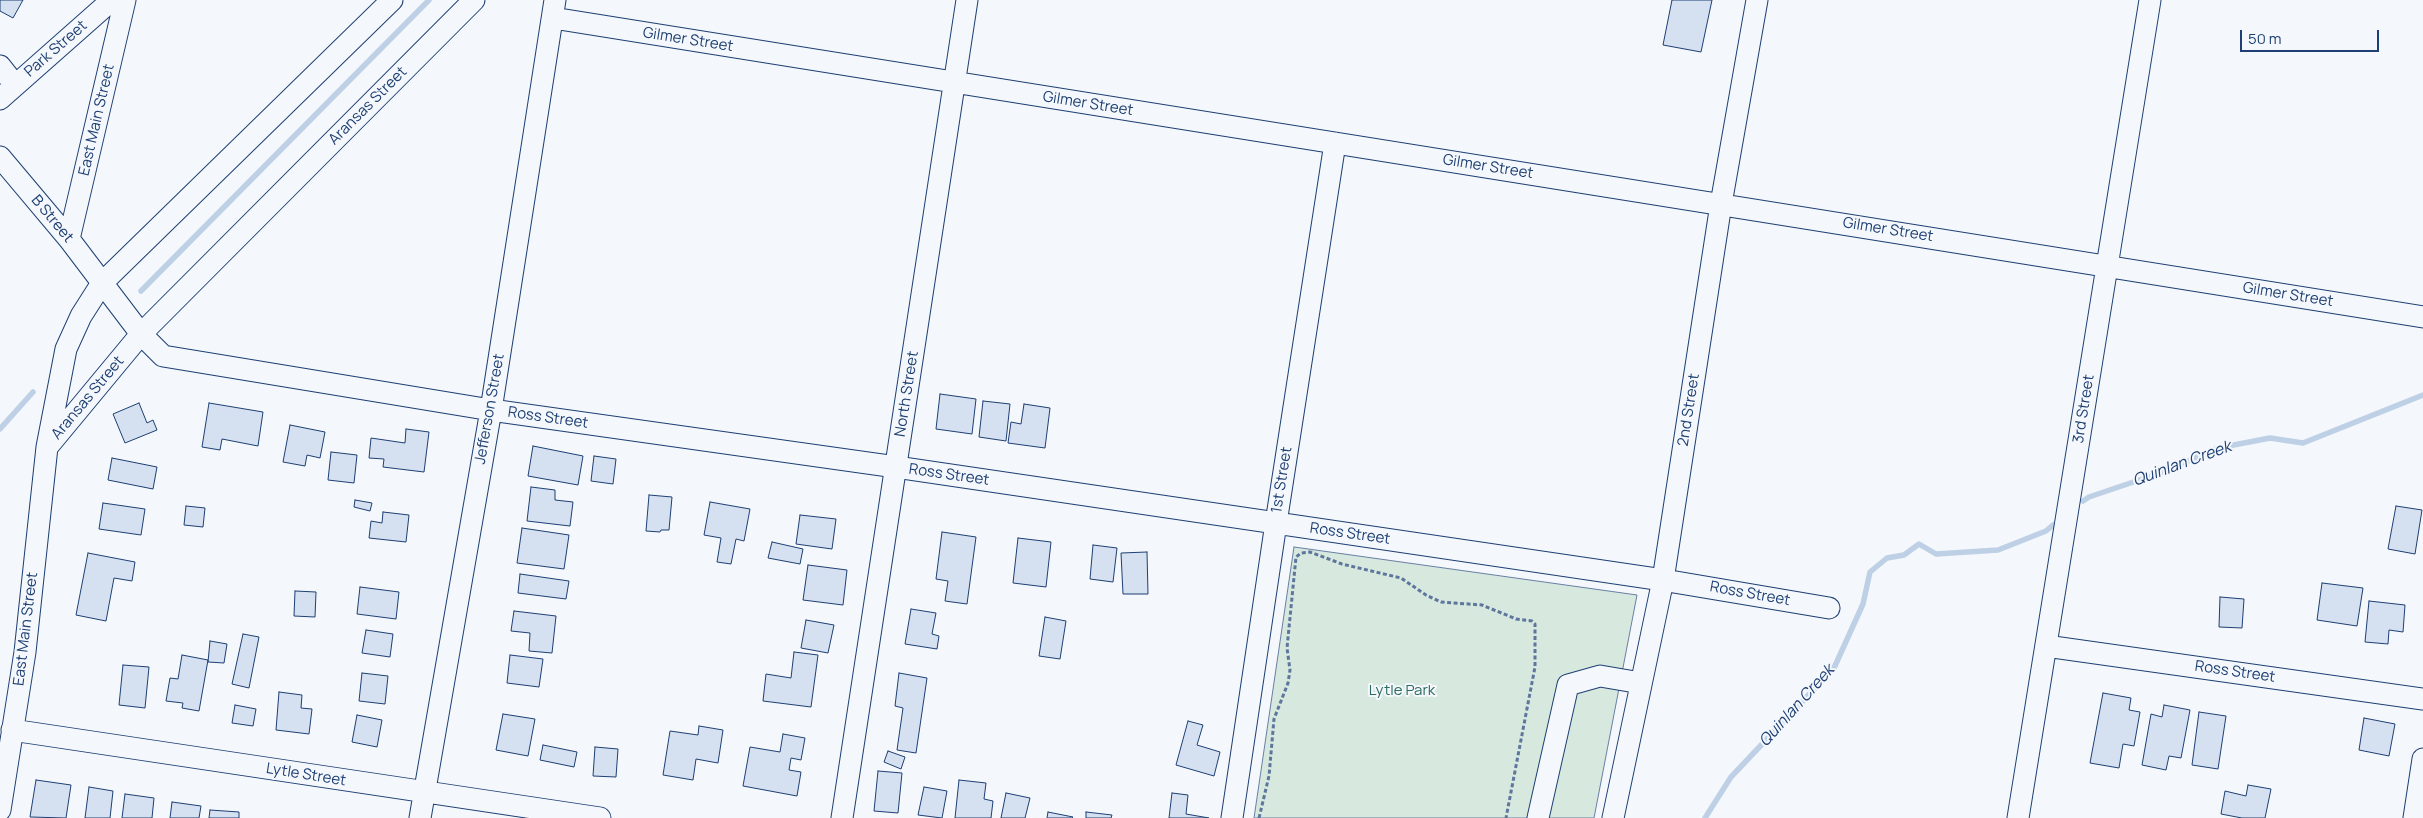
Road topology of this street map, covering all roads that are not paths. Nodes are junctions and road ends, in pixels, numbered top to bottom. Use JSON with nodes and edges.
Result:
{"nodes":[{"id":1,"x":112,"y":0,"type":"edge"},
{"id":2,"x":125,"y":0,"type":"edge"},
{"id":3,"x":392,"y":0,"type":"edge"},
{"id":4,"x":474,"y":0,"type":"edge"},
{"id":5,"x":967,"y":0,"type":"edge"},
{"id":6,"x":1757,"y":0,"type":"edge"},
{"id":7,"x":2150,"y":0,"type":"edge"},
{"id":8,"x":554,"y":9,"type":"edge"},
{"id":9,"x":0,"y":66,"type":"edge"},
{"id":10,"x":954,"y":82,"type":"junction"},
{"id":11,"x":8,"y":92,"type":"edge"},
{"id":12,"x":1335,"y":143,"type":"junction"},
{"id":13,"x":0,"y":157,"type":"edge"},
{"id":14,"x":1721,"y":204,"type":"junction"},
{"id":15,"x":69,"y":240,"type":"junction"},
{"id":16,"x":2108,"y":265,"type":"junction"},
{"id":17,"x":102,"y":284,"type":"junction"},
{"id":18,"x":2423,"y":317,"type":"edge"},
{"id":19,"x":141,"y":334,"type":"junction"},
{"id":20,"x":491,"y":410,"type":"junction"},
{"id":21,"x":47,"y":447,"type":"junction"},
{"id":22,"x":896,"y":467,"type":"junction"},
{"id":23,"x":1276,"y":523,"type":"junction"},
{"id":24,"x":1663,"y":580,"type":"junction"},
{"id":25,"x":1829,"y":608,"type":"dead end"},
{"id":26,"x":2046,"y":646,"type":"junction"},
{"id":27,"x":1641,"y":683,"type":"junction"},
{"id":28,"x":2423,"y":699,"type":"edge"},
{"id":29,"x":12,"y":730,"type":"junction"},
{"id":30,"x":2423,"y":759,"type":"edge"},
{"id":31,"x":424,"y":793,"type":"junction"},
{"id":32,"x":0,"y":810,"type":"edge"},
{"id":33,"x":420,"y":818,"type":"edge"},
{"id":34,"x":600,"y":818,"type":"edge"},
{"id":35,"x":842,"y":818,"type":"edge"},
{"id":36,"x":1232,"y":818,"type":"edge"},
{"id":37,"x":1538,"y":818,"type":"edge"},
{"id":38,"x":1614,"y":818,"type":"edge"},
{"id":39,"x":2018,"y":818,"type":"edge"},
{"id":40,"x":2414,"y":818,"type":"edge"}],
"edges":[{"from":1,"to":11,"type":"street","name":"Park Street"},
{"from":2,"to":15,"type":"street","name":"East Main Street"},
{"from":3,"to":17,"type":"street","name":"Aransas Street"},
{"from":4,"to":19,"type":"street","name":"Aransas Street"},
{"from":5,"to":10,"type":"street","name":"North Street"},
{"from":6,"to":14,"type":"street","name":"2nd Street"},
{"from":7,"to":16,"type":"street","name":"3rd Street"},
{"from":8,"to":10,"type":"street","name":"Gilmer Street"},
{"from":8,"to":20,"type":"street","name":"Jefferson Street"},
{"from":9,"to":11,"type":"street"},
{"from":10,"to":12,"type":"street","name":"Gilmer Street"},
{"from":10,"to":22,"type":"street","name":"North Street"},
{"from":12,"to":14,"type":"street","name":"Gilmer Street"},
{"from":12,"to":23,"type":"street","name":"1st Street"},
{"from":13,"to":15,"type":"street","name":"B Street"},
{"from":14,"to":16,"type":"street","name":"Gilmer Street"},
{"from":14,"to":24,"type":"street","name":"2nd Street"},
{"from":15,"to":17,"type":"street","name":"B Street"},
{"from":16,"to":18,"type":"street","name":"Gilmer Street"},
{"from":16,"to":26,"type":"street","name":"3rd Street"},
{"from":17,"to":19,"type":"street","name":"Ross Street"},
{"from":17,"to":21,"type":"street","name":"Aransas Street"},
{"from":19,"to":20,"type":"street","name":"Ross Street"},
{"from":19,"to":21,"type":"street","name":"Aransas Street"},
{"from":20,"to":22,"type":"street","name":"Ross Street"},
{"from":20,"to":31,"type":"street","name":"Jefferson Street"},
{"from":21,"to":29,"type":"street","name":"East Main Street"},
{"from":22,"to":23,"type":"street","name":"Ross Street"},
{"from":22,"to":35,"type":"street","name":"North Street"},
{"from":23,"to":24,"type":"street","name":"Ross Street"},
{"from":23,"to":36,"type":"street","name":"1st Street"},
{"from":24,"to":25,"type":"street","name":"Ross Street"},
{"from":24,"to":27,"type":"street","name":"2nd Street"},
{"from":26,"to":28,"type":"street","name":"Ross Street"},
{"from":26,"to":39,"type":"street","name":"3rd Street"},
{"from":27,"to":37,"type":"street"},
{"from":27,"to":38,"type":"street","name":"2nd Street"},
{"from":29,"to":31,"type":"street","name":"Lytle Street"},
{"from":29,"to":32,"type":"street","name":"East Main Street"},
{"from":30,"to":40,"type":"street"},
{"from":31,"to":33,"type":"street","name":"Jefferson Street"},
{"from":31,"to":34,"type":"street","name":"Lytle Street"}]}
